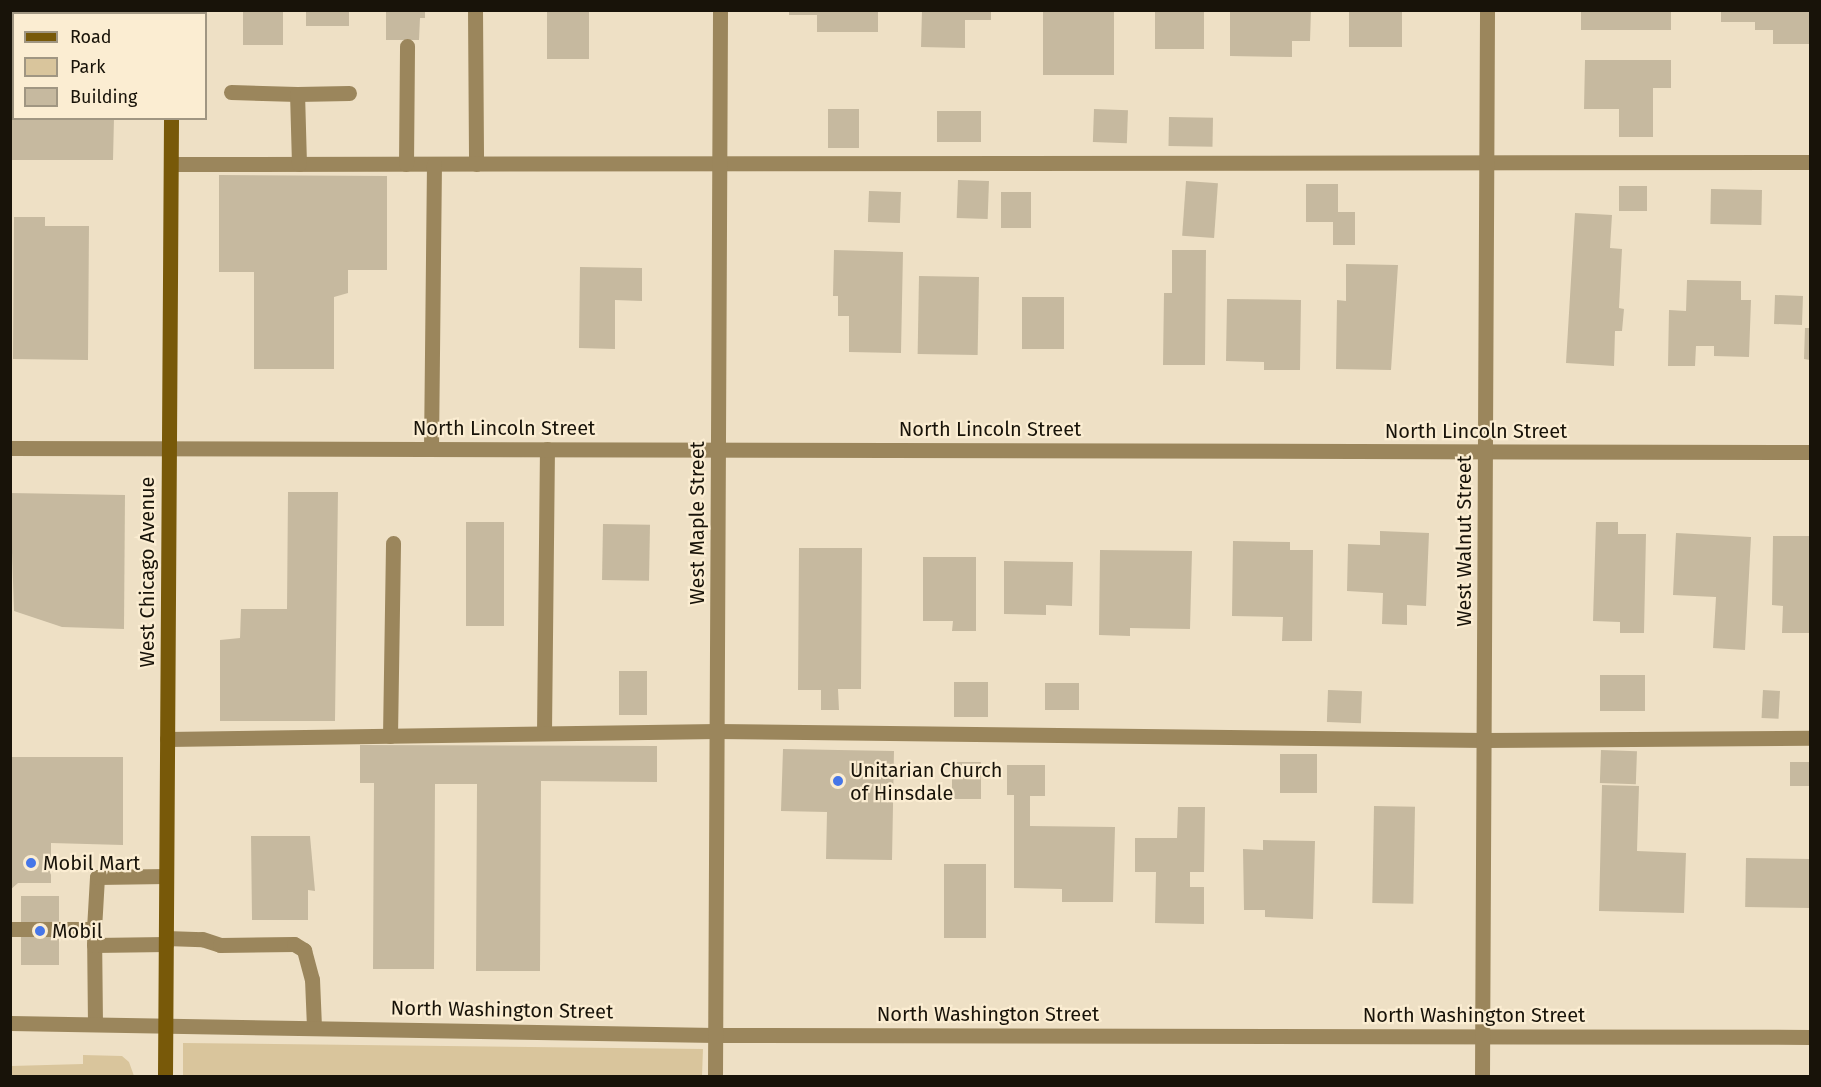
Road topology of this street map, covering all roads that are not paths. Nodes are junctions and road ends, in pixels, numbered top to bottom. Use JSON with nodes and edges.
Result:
{"nodes":[{"id":1,"x":475,"y":10,"type":"edge"},
{"id":2,"x":720,"y":10,"type":"edge"},
{"id":3,"x":1487,"y":10,"type":"edge"},
{"id":4,"x":406,"y":46,"type":"dead end"},
{"id":5,"x":231,"y":92,"type":"dead end"},
{"id":6,"x":349,"y":93,"type":"dead end"},
{"id":7,"x":297,"y":94,"type":"junction"},
{"id":8,"x":171,"y":120,"type":"edge"},
{"id":9,"x":1810,"y":162,"type":"edge"},
{"id":10,"x":1487,"y":163,"type":"junction"},
{"id":11,"x":171,"y":164,"type":"junction"},
{"id":12,"x":299,"y":164,"type":"junction"},
{"id":13,"x":406,"y":164,"type":"junction"},
{"id":14,"x":434,"y":164,"type":"junction"},
{"id":15,"x":476,"y":164,"type":"junction"},
{"id":16,"x":720,"y":164,"type":"junction"},
{"id":17,"x":10,"y":448,"type":"edge"},
{"id":18,"x":169,"y":448,"type":"junction"},
{"id":19,"x":431,"y":449,"type":"junction"},
{"id":20,"x":547,"y":449,"type":"junction"},
{"id":21,"x":718,"y":450,"type":"junction"},
{"id":22,"x":1485,"y":452,"type":"junction"},
{"id":23,"x":1810,"y":452,"type":"edge"},
{"id":24,"x":393,"y":543,"type":"dead end"},
{"id":25,"x":717,"y":731,"type":"junction"},
{"id":26,"x":544,"y":734,"type":"junction"},
{"id":27,"x":390,"y":736,"type":"junction"},
{"id":28,"x":1810,"y":738,"type":"edge"},
{"id":29,"x":167,"y":740,"type":"junction"},
{"id":30,"x":1484,"y":740,"type":"junction"},
{"id":31,"x":166,"y":876,"type":"junction"},
{"id":32,"x":10,"y":929,"type":"edge"},
{"id":33,"x":94,"y":937,"type":"junction"},
{"id":34,"x":166,"y":941,"type":"junction"},
{"id":35,"x":10,"y":1023,"type":"edge"},
{"id":36,"x":95,"y":1024,"type":"junction"},
{"id":37,"x":166,"y":1025,"type":"junction"},
{"id":38,"x":314,"y":1027,"type":"junction"},
{"id":39,"x":715,"y":1035,"type":"junction"},
{"id":40,"x":1482,"y":1036,"type":"junction"},
{"id":41,"x":1810,"y":1037,"type":"edge"},
{"id":42,"x":165,"y":1077,"type":"edge"},
{"id":43,"x":715,"y":1077,"type":"edge"},
{"id":44,"x":1482,"y":1077,"type":"edge"}],
"edges":[{"from":1,"to":15,"type":"street"},
{"from":2,"to":16,"type":"street","name":"West Maple Street"},
{"from":3,"to":10,"type":"street","name":"West Walnut Street"},
{"from":4,"to":13,"type":"street"},
{"from":5,"to":7,"type":"street"},
{"from":6,"to":7,"type":"street"},
{"from":7,"to":12,"type":"street"},
{"from":8,"to":11,"type":"main road","name":"West Chicago Avenue"},
{"from":9,"to":10,"type":"street"},
{"from":10,"to":16,"type":"street"},
{"from":10,"to":22,"type":"street","name":"West Walnut Street"},
{"from":11,"to":12,"type":"street"},
{"from":11,"to":18,"type":"main road","name":"West Chicago Avenue"},
{"from":12,"to":13,"type":"street"},
{"from":13,"to":14,"type":"street"},
{"from":14,"to":15,"type":"street"},
{"from":14,"to":19,"type":"street"},
{"from":15,"to":16,"type":"street"},
{"from":16,"to":21,"type":"street","name":"West Maple Street"},
{"from":17,"to":18,"type":"street","name":"North Lincoln Street"},
{"from":18,"to":19,"type":"street","name":"North Lincoln Street"},
{"from":18,"to":29,"type":"main road","name":"West Chicago Avenue"},
{"from":19,"to":20,"type":"street","name":"North Lincoln Street"},
{"from":20,"to":21,"type":"street","name":"North Lincoln Street"},
{"from":20,"to":26,"type":"street"},
{"from":21,"to":22,"type":"street","name":"North Lincoln Street"},
{"from":21,"to":25,"type":"street","name":"West Maple Street"},
{"from":22,"to":23,"type":"street","name":"North Lincoln Street"},
{"from":22,"to":30,"type":"street","name":"West Walnut Street"},
{"from":24,"to":27,"type":"street"},
{"from":25,"to":26,"type":"street"},
{"from":25,"to":30,"type":"street"},
{"from":25,"to":39,"type":"street","name":"West Maple Street"},
{"from":26,"to":27,"type":"street"},
{"from":27,"to":29,"type":"street"},
{"from":28,"to":30,"type":"street"},
{"from":29,"to":31,"type":"main road","name":"West Chicago Avenue"},
{"from":30,"to":40,"type":"street","name":"West Walnut Street"},
{"from":31,"to":33,"type":"street"},
{"from":31,"to":34,"type":"main road","name":"West Chicago Avenue"},
{"from":32,"to":33,"type":"street"},
{"from":33,"to":34,"type":"street"},
{"from":33,"to":36,"type":"street"},
{"from":34,"to":37,"type":"main road","name":"West Chicago Avenue"},
{"from":34,"to":38,"type":"street"},
{"from":35,"to":36,"type":"street","name":"North Washington Street"},
{"from":36,"to":37,"type":"street","name":"North Washington Street"},
{"from":37,"to":38,"type":"street","name":"North Washington Street"},
{"from":37,"to":42,"type":"main road","name":"West Chicago Avenue"},
{"from":38,"to":39,"type":"street","name":"North Washington Street"},
{"from":39,"to":40,"type":"street","name":"North Washington Street"},
{"from":39,"to":43,"type":"street","name":"West Maple Street"},
{"from":40,"to":41,"type":"street","name":"North Washington Street"},
{"from":40,"to":44,"type":"street","name":"West Walnut Street"}]}
